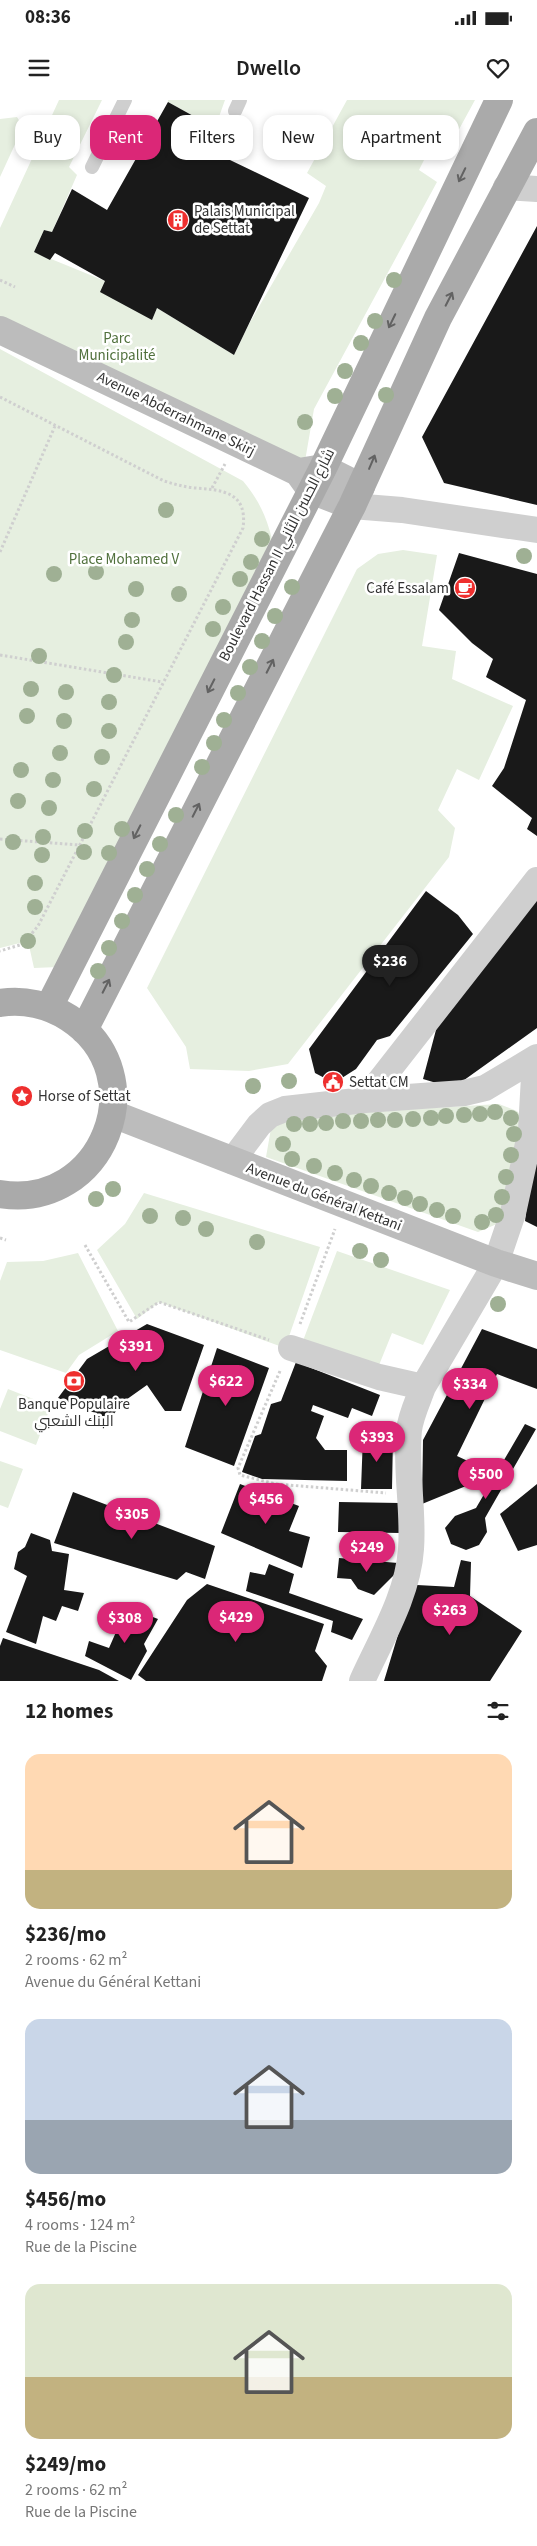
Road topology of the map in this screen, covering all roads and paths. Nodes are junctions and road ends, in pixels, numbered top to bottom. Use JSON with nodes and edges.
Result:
{"nodes":[{"id":1,"x":125,"y":100,"type":"edge"},
{"id":2,"x":499,"y":100,"type":"edge"},
{"id":3,"x":537,"y":132,"type":"edge"},
{"id":4,"x":92,"y":167,"type":"dead end"},
{"id":5,"x":506,"y":187,"type":"junction"},
{"id":6,"x":537,"y":189,"type":"edge"},
{"id":7,"x":0,"y":280,"type":"edge"},
{"id":8,"x":15,"y":287,"type":"dead end"},
{"id":9,"x":0,"y":330,"type":"edge"},
{"id":10,"x":0,"y":397,"type":"edge"},
{"id":11,"x":55,"y":426,"type":"junction"},
{"id":12,"x":310,"y":477,"type":"junction"},
{"id":13,"x":357,"y":497,"type":"junction"},
{"id":14,"x":537,"y":530,"type":"edge"},
{"id":15,"x":0,"y":552,"type":"edge"},
{"id":16,"x":0,"y":655,"type":"edge"},
{"id":17,"x":162,"y":682,"type":"junction"},
{"id":18,"x":0,"y":839,"type":"edge"},
{"id":19,"x":79,"y":845,"type":"junction"},
{"id":20,"x":537,"y":880,"type":"edge"},
{"id":21,"x":0,"y":951,"type":"edge"},
{"id":22,"x":0,"y":1003,"type":"edge"},
{"id":23,"x":49,"y":1007,"type":"junction"},
{"id":24,"x":84,"y":1030,"type":"junction"},
{"id":25,"x":536,"y":1058,"type":"edge"},
{"id":26,"x":364,"y":1100,"type":"junction"},
{"id":27,"x":112,"y":1114,"type":"junction"},
{"id":28,"x":232,"y":1161,"type":"junction"},
{"id":29,"x":0,"y":1194,"type":"edge"},
{"id":30,"x":344,"y":1205,"type":"junction"},
{"id":31,"x":0,"y":1238,"type":"edge"},
{"id":32,"x":6,"y":1240,"type":"dead end"},
{"id":33,"x":85,"y":1245,"type":"dead end"},
{"id":34,"x":496,"y":1263,"type":"junction"},
{"id":35,"x":537,"y":1276,"type":"edge"},
{"id":36,"x":291,"y":1348,"type":"junction"},
{"id":37,"x":423,"y":1387,"type":"junction"},
{"id":38,"x":410,"y":1494,"type":"junction"},
{"id":39,"x":362,"y":1681,"type":"edge"}],
"edges":[{"from":1,"to":4,"type":"lane"},
{"from":2,"to":12,"type":"main road","name":"Boulevard Hassan II شارع الحسن الثاني","one_way":true},
{"from":3,"to":5,"type":"main road"},
{"from":5,"to":6,"type":"street"},
{"from":13,"to":5,"type":"main road","one_way":true},
{"from":7,"to":8,"type":"path"},
{"from":9,"to":12,"type":"street","name":"Avenue Abderrahmane Skirj"},
{"from":10,"to":11,"type":"path"},
{"from":11,"to":15,"type":"path"},
{"from":11,"to":17,"type":"path"},
{"from":12,"to":13,"type":"street","name":"Avenue Abderrahmane Skirj"},
{"from":12,"to":23,"type":"main road","name":"Boulevard Hassan II شارع الحسن الثاني","one_way":true},
{"from":13,"to":14,"type":"street"},
{"from":24,"to":13,"type":"main road","one_way":true},
{"from":16,"to":17,"type":"path"},
{"from":17,"to":19,"type":"path"},
{"from":18,"to":19,"type":"path"},
{"from":19,"to":21,"type":"path"},
{"from":20,"to":26,"type":"street"},
{"from":22,"to":23,"type":"main road"},
{"from":23,"to":24,"type":"main road"},
{"from":24,"to":27,"type":"main road"},
{"from":25,"to":26,"type":"street"},
{"from":25,"to":34,"type":"street"},
{"from":26,"to":28,"type":"street"},
{"from":27,"to":28,"type":"street","name":"Avenue du Général Kettani"},
{"from":27,"to":29,"type":"main road"},
{"from":28,"to":30,"type":"street","name":"Avenue du Général Kettani"},
{"from":30,"to":34,"type":"street","name":"Avenue du Général Kettani"},
{"from":30,"to":36,"type":"path"},
{"from":31,"to":32,"type":"path"},
{"from":33,"to":36,"type":"path"},
{"from":34,"to":35,"type":"street","name":"Avenue du Général Kettani"},
{"from":34,"to":37,"type":"street"},
{"from":36,"to":37,"type":"street"},
{"from":36,"to":38,"type":"path"},
{"from":37,"to":38,"type":"street"},
{"from":38,"to":39,"type":"street"}]}
